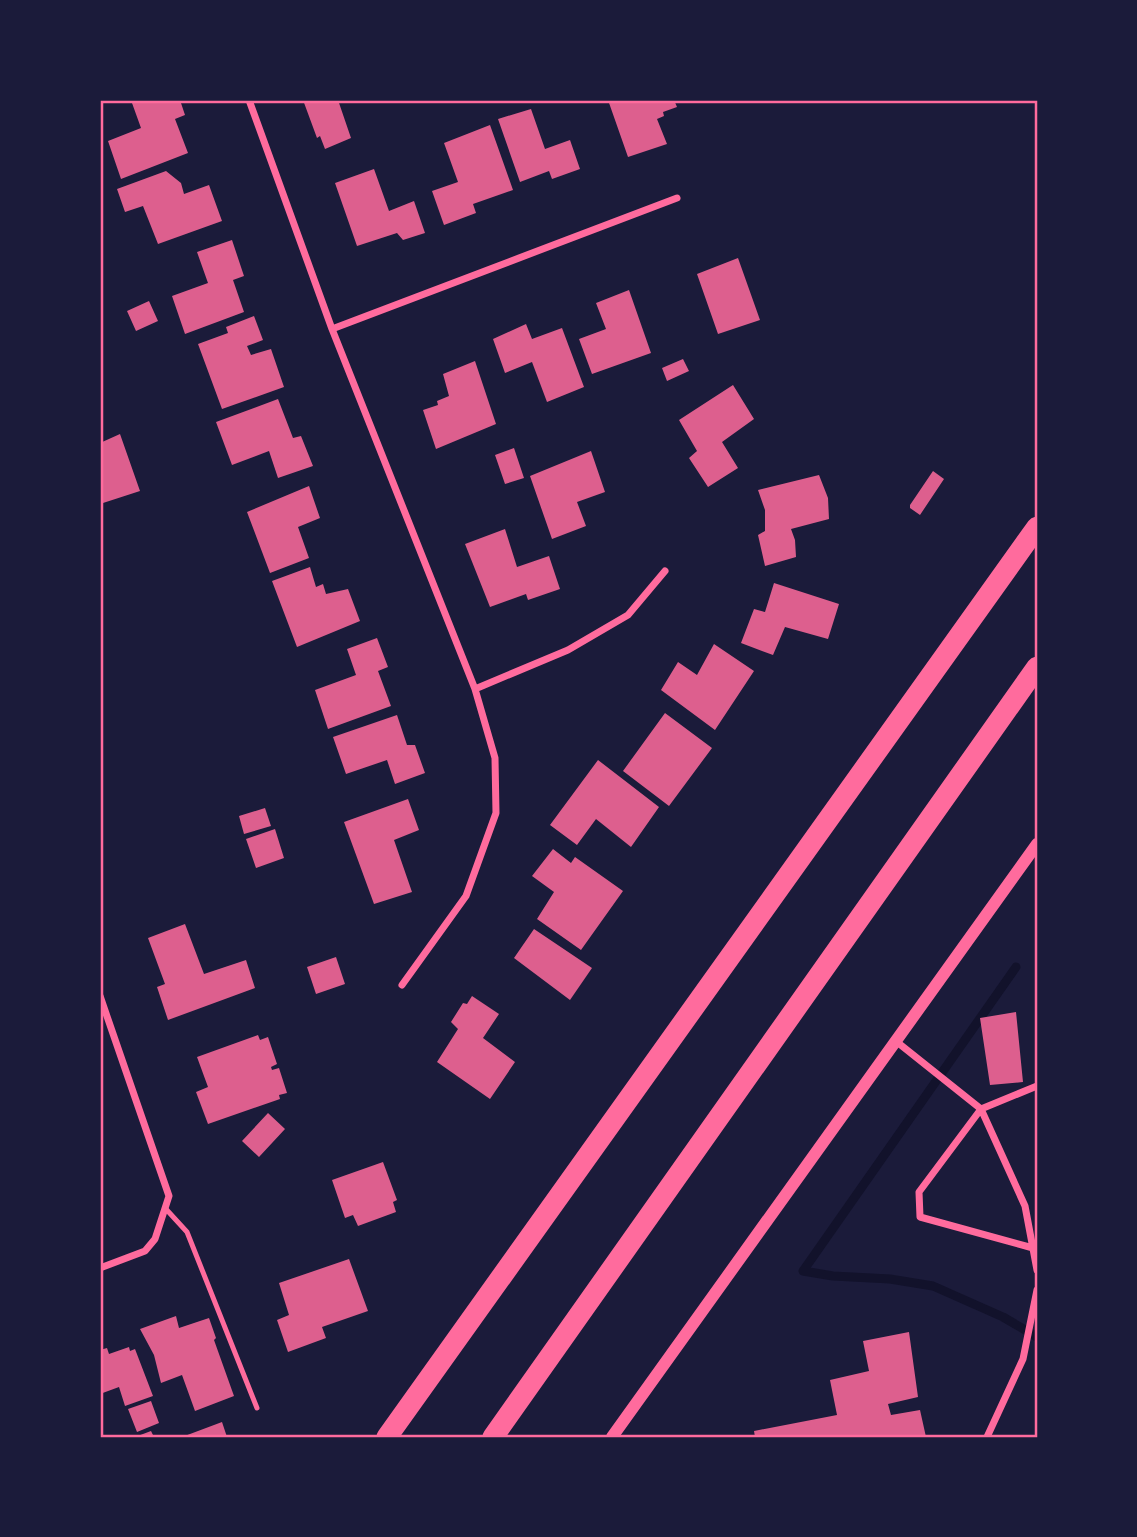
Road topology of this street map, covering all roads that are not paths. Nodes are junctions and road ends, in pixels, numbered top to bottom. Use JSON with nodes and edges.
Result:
{"nodes":[{"id":1,"x":249,"y":100,"type":"edge"},
{"id":2,"x":677,"y":198,"type":"dead end"},
{"id":3,"x":332,"y":329,"type":"junction"},
{"id":4,"x":1037,"y":527,"type":"edge"},
{"id":5,"x":665,"y":571,"type":"dead end"},
{"id":6,"x":1037,"y":667,"type":"edge"},
{"id":7,"x":475,"y":689,"type":"junction"},
{"id":8,"x":1037,"y":844,"type":"edge"},
{"id":9,"x":402,"y":985,"type":"dead end"},
{"id":10,"x":100,"y":996,"type":"edge"},
{"id":11,"x":897,"y":1042,"type":"junction"},
{"id":12,"x":1037,"y":1086,"type":"edge"},
{"id":13,"x":981,"y":1109,"type":"junction"},
{"id":14,"x":165,"y":1208,"type":"junction"},
{"id":15,"x":1033,"y":1248,"type":"junction"},
{"id":16,"x":100,"y":1268,"type":"edge"},
{"id":17,"x":1037,"y":1270,"type":"edge"},
{"id":18,"x":1037,"y":1290,"type":"edge"},
{"id":19,"x":257,"y":1408,"type":"dead end"},
{"id":20,"x":387,"y":1437,"type":"edge"},
{"id":21,"x":494,"y":1437,"type":"edge"},
{"id":22,"x":612,"y":1437,"type":"edge"},
{"id":23,"x":987,"y":1437,"type":"edge"}],
"edges":[{"from":1,"to":3,"type":"street"},
{"from":2,"to":3,"type":"street"},
{"from":3,"to":7,"type":"street"},
{"from":4,"to":20,"type":"highway"},
{"from":5,"to":7,"type":"street"},
{"from":6,"to":21,"type":"highway"},
{"from":7,"to":9,"type":"street"},
{"from":8,"to":11,"type":"street"},
{"from":10,"to":14,"type":"street"},
{"from":11,"to":13,"type":"street"},
{"from":11,"to":22,"type":"street"},
{"from":12,"to":13,"type":"street"},
{"from":13,"to":15,"type":"street"},
{"from":13,"to":15,"type":"street"},
{"from":14,"to":16,"type":"street"},
{"from":14,"to":19,"type":"lane"},
{"from":15,"to":17,"type":"street"},
{"from":18,"to":23,"type":"street"}]}
